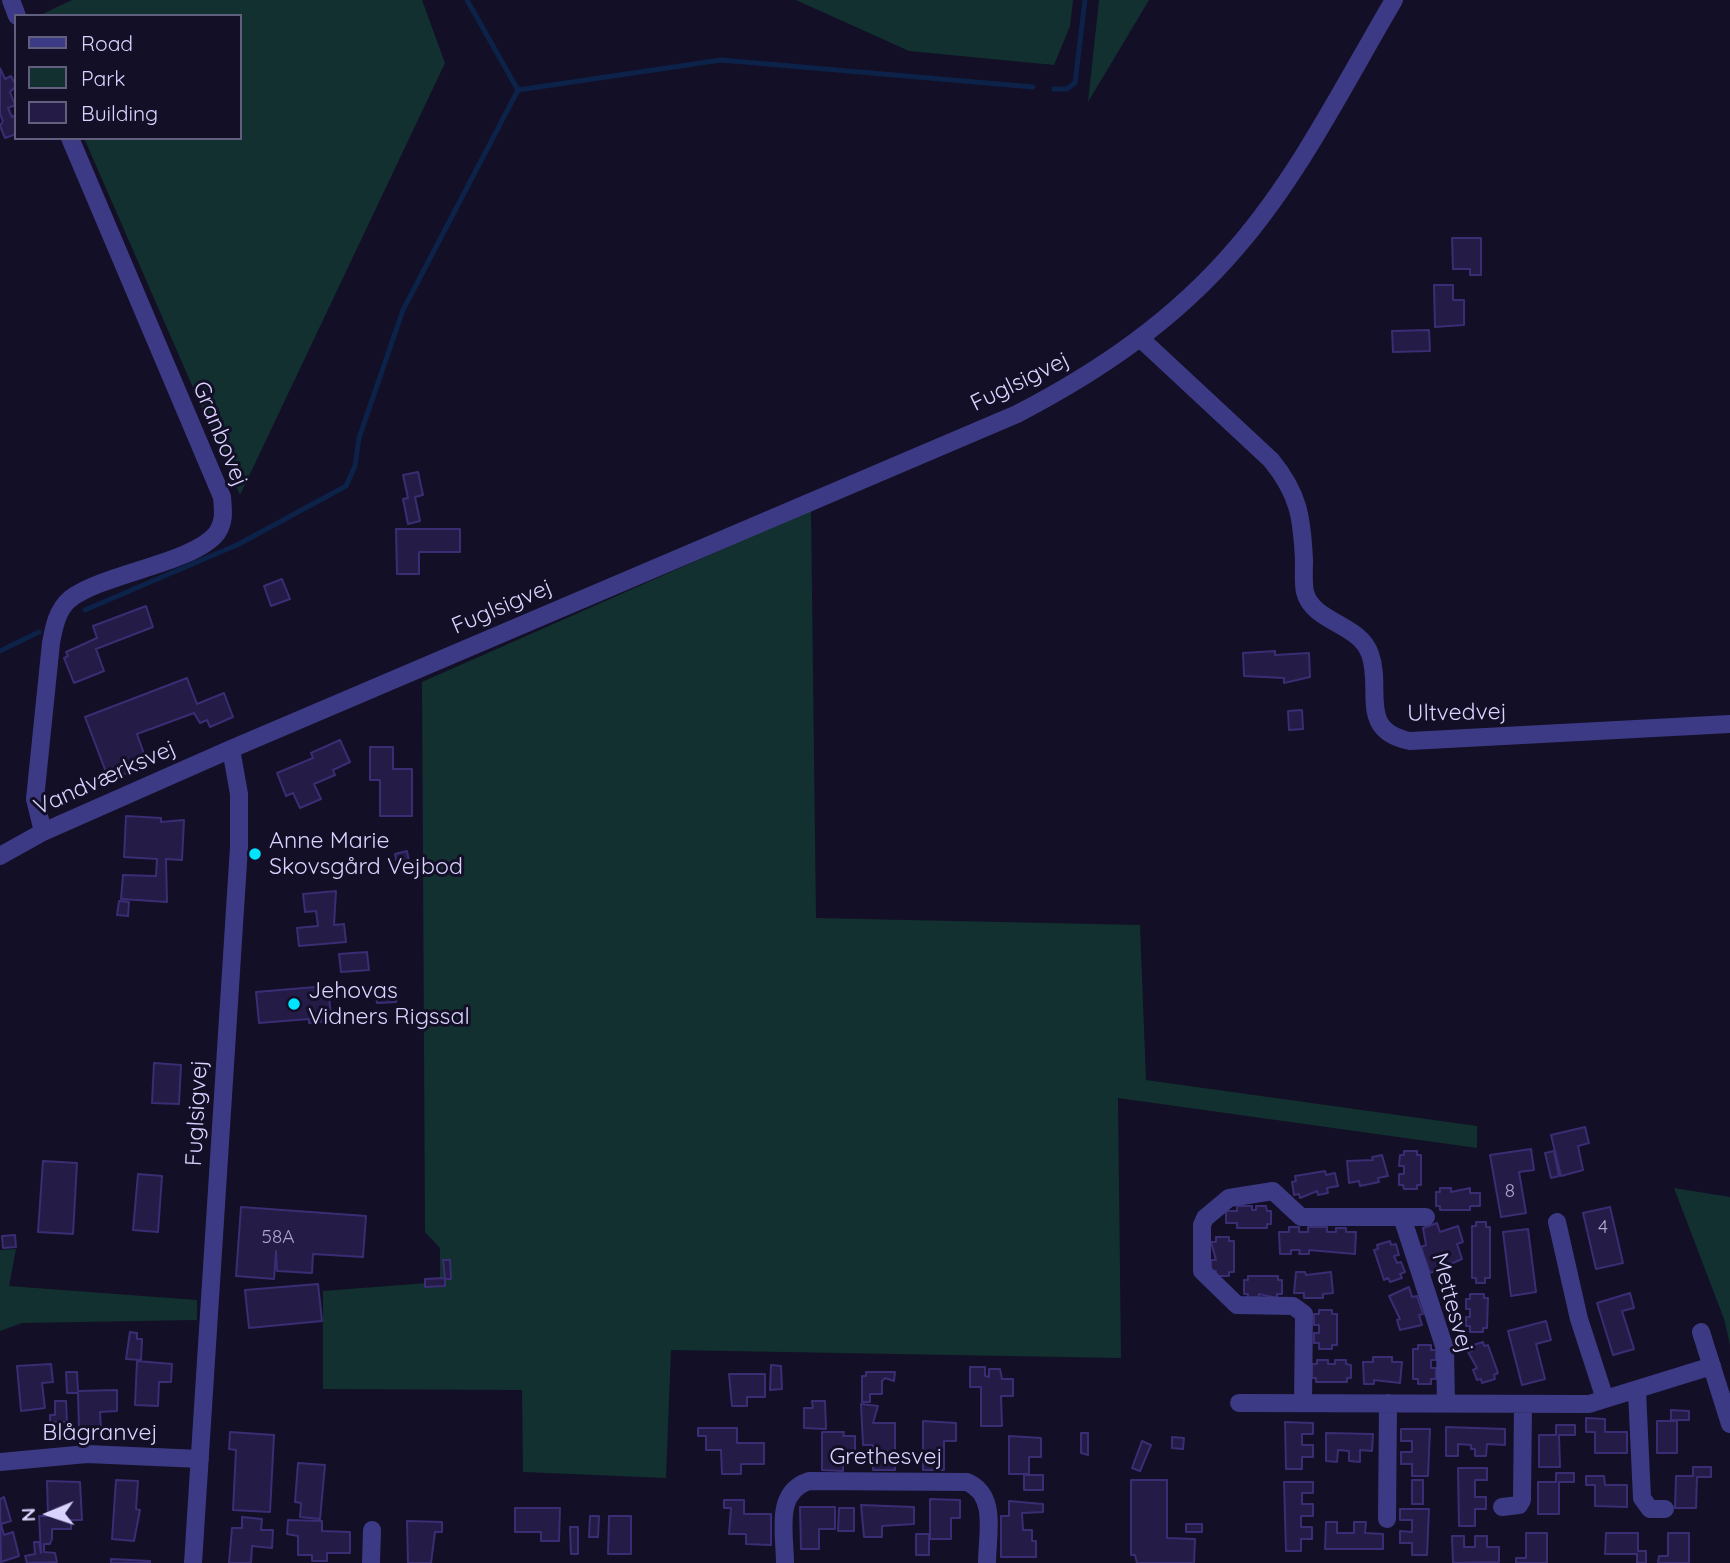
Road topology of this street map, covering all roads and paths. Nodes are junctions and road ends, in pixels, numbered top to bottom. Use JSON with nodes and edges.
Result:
{"nodes":[{"id":1,"x":1394,"y":0,"type":"edge"},
{"id":2,"x":70,"y":140,"type":"edge"},
{"id":3,"x":1141,"y":339,"type":"junction"},
{"id":4,"x":1730,"y":724,"type":"edge"},
{"id":5,"x":231,"y":749,"type":"junction"},
{"id":6,"x":43,"y":832,"type":"junction"},
{"id":7,"x":0,"y":856,"type":"edge"},
{"id":8,"x":1402,"y":1217,"type":"junction"},
{"id":9,"x":1426,"y":1217,"type":"dead end"},
{"id":10,"x":1557,"y":1222,"type":"dead end"},
{"id":11,"x":1702,"y":1332,"type":"dead end"},
{"id":12,"x":1712,"y":1366,"type":"junction"},
{"id":13,"x":1637,"y":1391,"type":"junction"},
{"id":14,"x":1605,"y":1399,"type":"junction"},
{"id":15,"x":1239,"y":1403,"type":"dead end"},
{"id":16,"x":1303,"y":1403,"type":"junction"},
{"id":17,"x":1388,"y":1403,"type":"junction"},
{"id":18,"x":1446,"y":1403,"type":"junction"},
{"id":19,"x":1522,"y":1404,"type":"junction"},
{"id":20,"x":1730,"y":1424,"type":"edge"},
{"id":21,"x":200,"y":1459,"type":"junction"},
{"id":22,"x":0,"y":1462,"type":"edge"},
{"id":23,"x":1502,"y":1507,"type":"dead end"},
{"id":24,"x":1665,"y":1509,"type":"dead end"},
{"id":25,"x":1387,"y":1519,"type":"dead end"},
{"id":26,"x":372,"y":1530,"type":"dead end"},
{"id":27,"x":193,"y":1563,"type":"edge"},
{"id":28,"x":371,"y":1563,"type":"edge"},
{"id":29,"x":785,"y":1563,"type":"edge"},
{"id":30,"x":987,"y":1563,"type":"edge"}],
"edges":[{"from":1,"to":3,"type":"street","name":"Fuglsigvej"},
{"from":2,"to":6,"type":"street","name":"Granbovej"},
{"from":3,"to":4,"type":"street","name":"Ultvedvej"},
{"from":3,"to":5,"type":"street","name":"Fuglsigvej"},
{"from":5,"to":6,"type":"street","name":"Vandværksvej"},
{"from":5,"to":21,"type":"street","name":"Fuglsigvej"},
{"from":6,"to":7,"type":"street","name":"Vandværksvej"},
{"from":8,"to":9,"type":"street"},
{"from":8,"to":16,"type":"street"},
{"from":8,"to":18,"type":"street","name":"Mettesvej"},
{"from":10,"to":14,"type":"street"},
{"from":11,"to":12,"type":"street"},
{"from":12,"to":13,"type":"street"},
{"from":12,"to":20,"type":"street"},
{"from":13,"to":14,"type":"street"},
{"from":13,"to":24,"type":"street"},
{"from":14,"to":19,"type":"street"},
{"from":15,"to":16,"type":"street"},
{"from":16,"to":17,"type":"street"},
{"from":17,"to":18,"type":"street"},
{"from":17,"to":25,"type":"street"},
{"from":18,"to":19,"type":"street"},
{"from":19,"to":23,"type":"street"},
{"from":21,"to":22,"type":"street","name":"Blågranvej"},
{"from":21,"to":27,"type":"street","name":"Fuglsigvej"},
{"from":26,"to":28,"type":"street"},
{"from":29,"to":30,"type":"street","name":"Grethesvej"}]}
